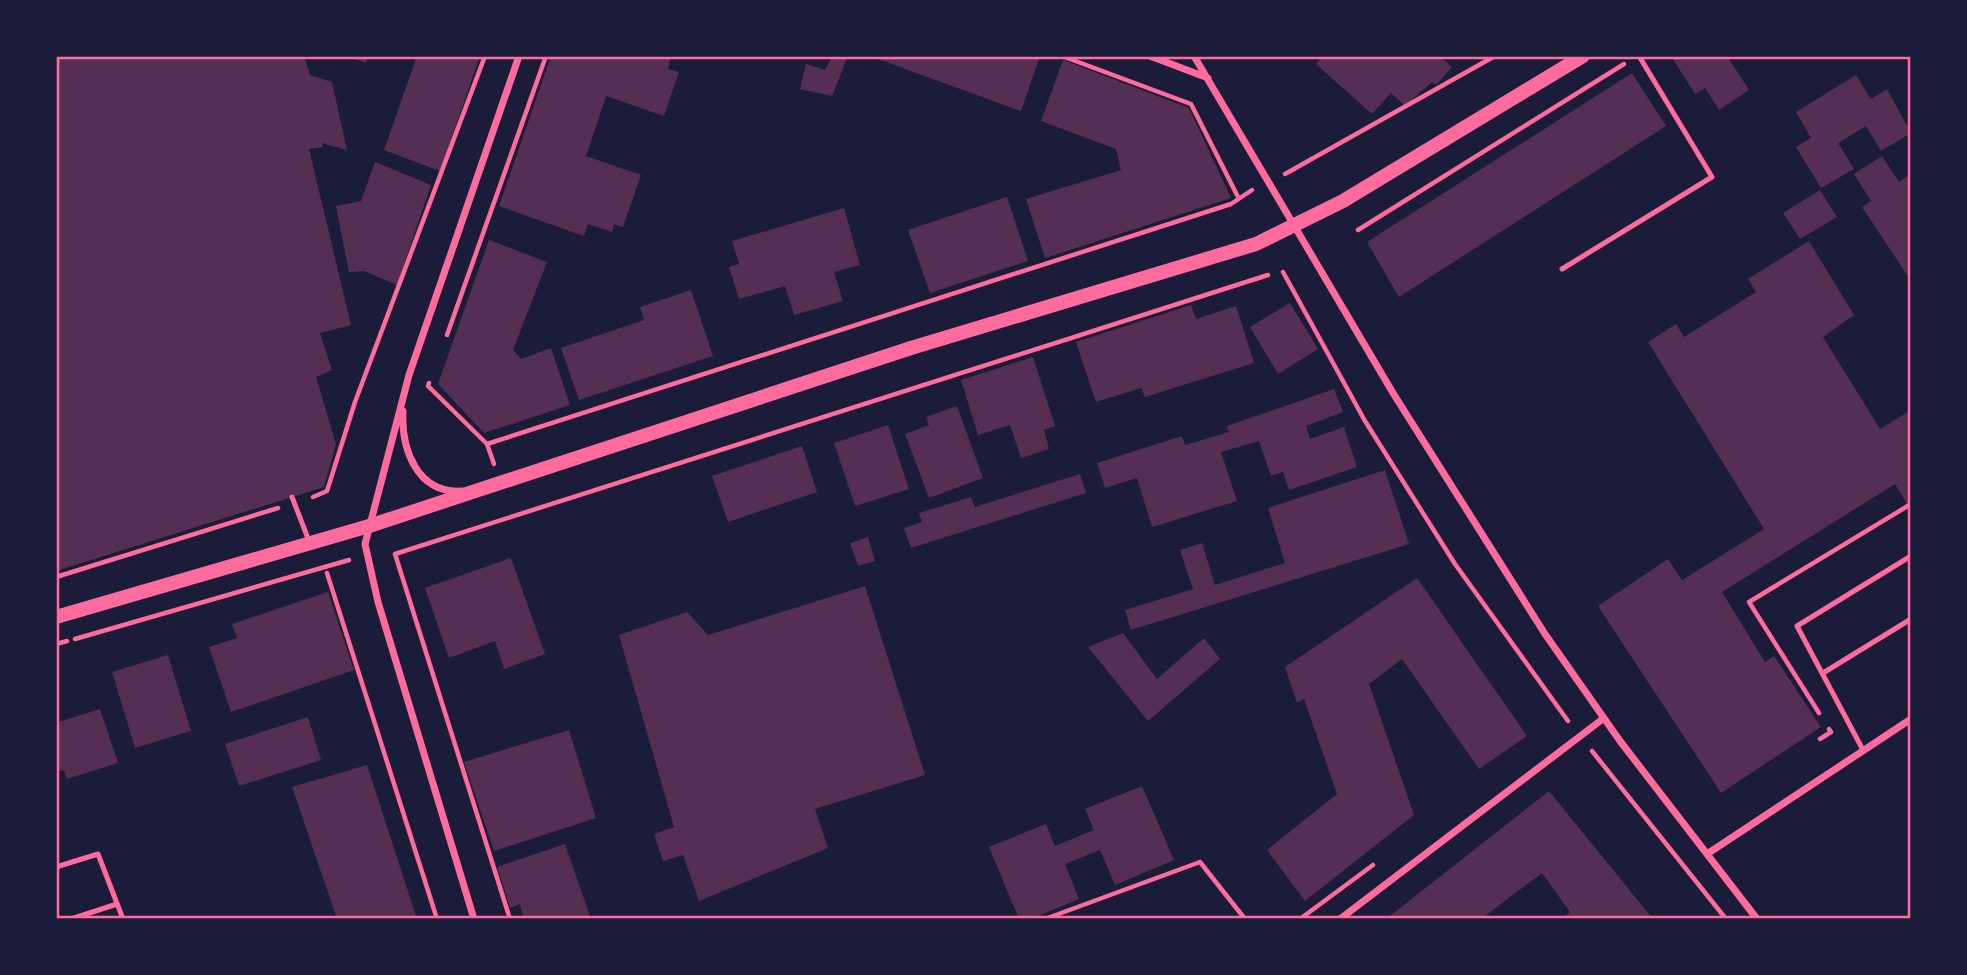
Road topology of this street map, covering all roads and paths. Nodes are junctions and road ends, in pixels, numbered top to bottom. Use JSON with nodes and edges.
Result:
{"nodes":[{"id":1,"x":485,"y":56,"type":"edge"},
{"id":2,"x":519,"y":56,"type":"edge"},
{"id":3,"x":546,"y":56,"type":"edge"},
{"id":4,"x":1062,"y":56,"type":"edge"},
{"id":5,"x":1150,"y":56,"type":"edge"},
{"id":6,"x":1194,"y":56,"type":"edge"},
{"id":7,"x":1495,"y":56,"type":"edge"},
{"id":8,"x":1583,"y":56,"type":"edge"},
{"id":9,"x":1639,"y":56,"type":"edge"},
{"id":10,"x":1626,"y":63,"type":"dead end"},
{"id":11,"x":1208,"y":78,"type":"junction"},
{"id":12,"x":1322,"y":155,"type":"dead end"},
{"id":13,"x":1294,"y":227,"type":"junction"},
{"id":14,"x":1358,"y":230,"type":"dead end"},
{"id":15,"x":1562,"y":269,"type":"dead end"},
{"id":16,"x":1283,"y":272,"type":"dead end"},
{"id":17,"x":1268,"y":275,"type":"dead end"},
{"id":18,"x":447,"y":336,"type":"dead end"},
{"id":19,"x":433,"y":373,"type":"dead end"},
{"id":20,"x":403,"y":397,"type":"junction"},
{"id":21,"x":500,"y":483,"type":"junction"},
{"id":22,"x":293,"y":500,"type":"junction"},
{"id":23,"x":369,"y":526,"type":"junction"},
{"id":24,"x":309,"y":541,"type":"junction"},
{"id":25,"x":1911,"y":556,"type":"edge"},
{"id":26,"x":327,"y":573,"type":"dead end"},
{"id":27,"x":56,"y":577,"type":"edge"},
{"id":28,"x":56,"y":617,"type":"edge"},
{"id":29,"x":1911,"y":619,"type":"edge"},
{"id":30,"x":1823,"y":673,"type":"junction"},
{"id":31,"x":1604,"y":718,"type":"junction"},
{"id":32,"x":1911,"y":719,"type":"edge"},
{"id":33,"x":1570,"y":720,"type":"dead end"},
{"id":34,"x":1592,"y":750,"type":"dead end"},
{"id":35,"x":1863,"y":750,"type":"junction"},
{"id":36,"x":1707,"y":853,"type":"junction"},
{"id":37,"x":56,"y":867,"type":"edge"},
{"id":38,"x":117,"y":904,"type":"junction"},
{"id":39,"x":71,"y":919,"type":"edge"},
{"id":40,"x":123,"y":919,"type":"edge"},
{"id":41,"x":437,"y":919,"type":"edge"},
{"id":42,"x":474,"y":919,"type":"edge"},
{"id":43,"x":510,"y":919,"type":"edge"},
{"id":44,"x":1045,"y":919,"type":"edge"},
{"id":45,"x":1245,"y":919,"type":"edge"},
{"id":46,"x":1340,"y":919,"type":"edge"},
{"id":47,"x":1726,"y":919,"type":"edge"},
{"id":48,"x":1757,"y":919,"type":"edge"}],
"edges":[{"from":1,"to":22,"type":"path"},
{"from":2,"to":20,"type":"street"},
{"from":3,"to":18,"type":"path"},
{"from":4,"to":19,"type":"path"},
{"from":5,"to":11,"type":"street"},
{"from":6,"to":11,"type":"street"},
{"from":7,"to":12,"type":"path"},
{"from":8,"to":13,"type":"main road"},
{"from":9,"to":15,"type":"lane"},
{"from":10,"to":14,"type":"path"},
{"from":11,"to":13,"type":"street"},
{"from":13,"to":21,"type":"main road"},
{"from":13,"to":31,"type":"street"},
{"from":16,"to":33,"type":"path"},
{"from":17,"to":43,"type":"path"},
{"from":20,"to":21,"type":"street"},
{"from":20,"to":23,"type":"street"},
{"from":21,"to":23,"type":"main road"},
{"from":22,"to":24,"type":"lane"},
{"from":22,"to":27,"type":"path"},
{"from":23,"to":24,"type":"main road"},
{"from":23,"to":42,"type":"street"},
{"from":24,"to":28,"type":"main road"},
{"from":25,"to":30,"type":"lane"},
{"from":26,"to":41,"type":"path"},
{"from":29,"to":30,"type":"lane"},
{"from":30,"to":35,"type":"lane"},
{"from":31,"to":36,"type":"street"},
{"from":31,"to":46,"type":"street"},
{"from":32,"to":35,"type":"street"},
{"from":34,"to":47,"type":"path"},
{"from":35,"to":36,"type":"street"},
{"from":36,"to":48,"type":"street"},
{"from":37,"to":38,"type":"lane"},
{"from":38,"to":39,"type":"lane"},
{"from":38,"to":40,"type":"lane"},
{"from":44,"to":45,"type":"path"}]}
